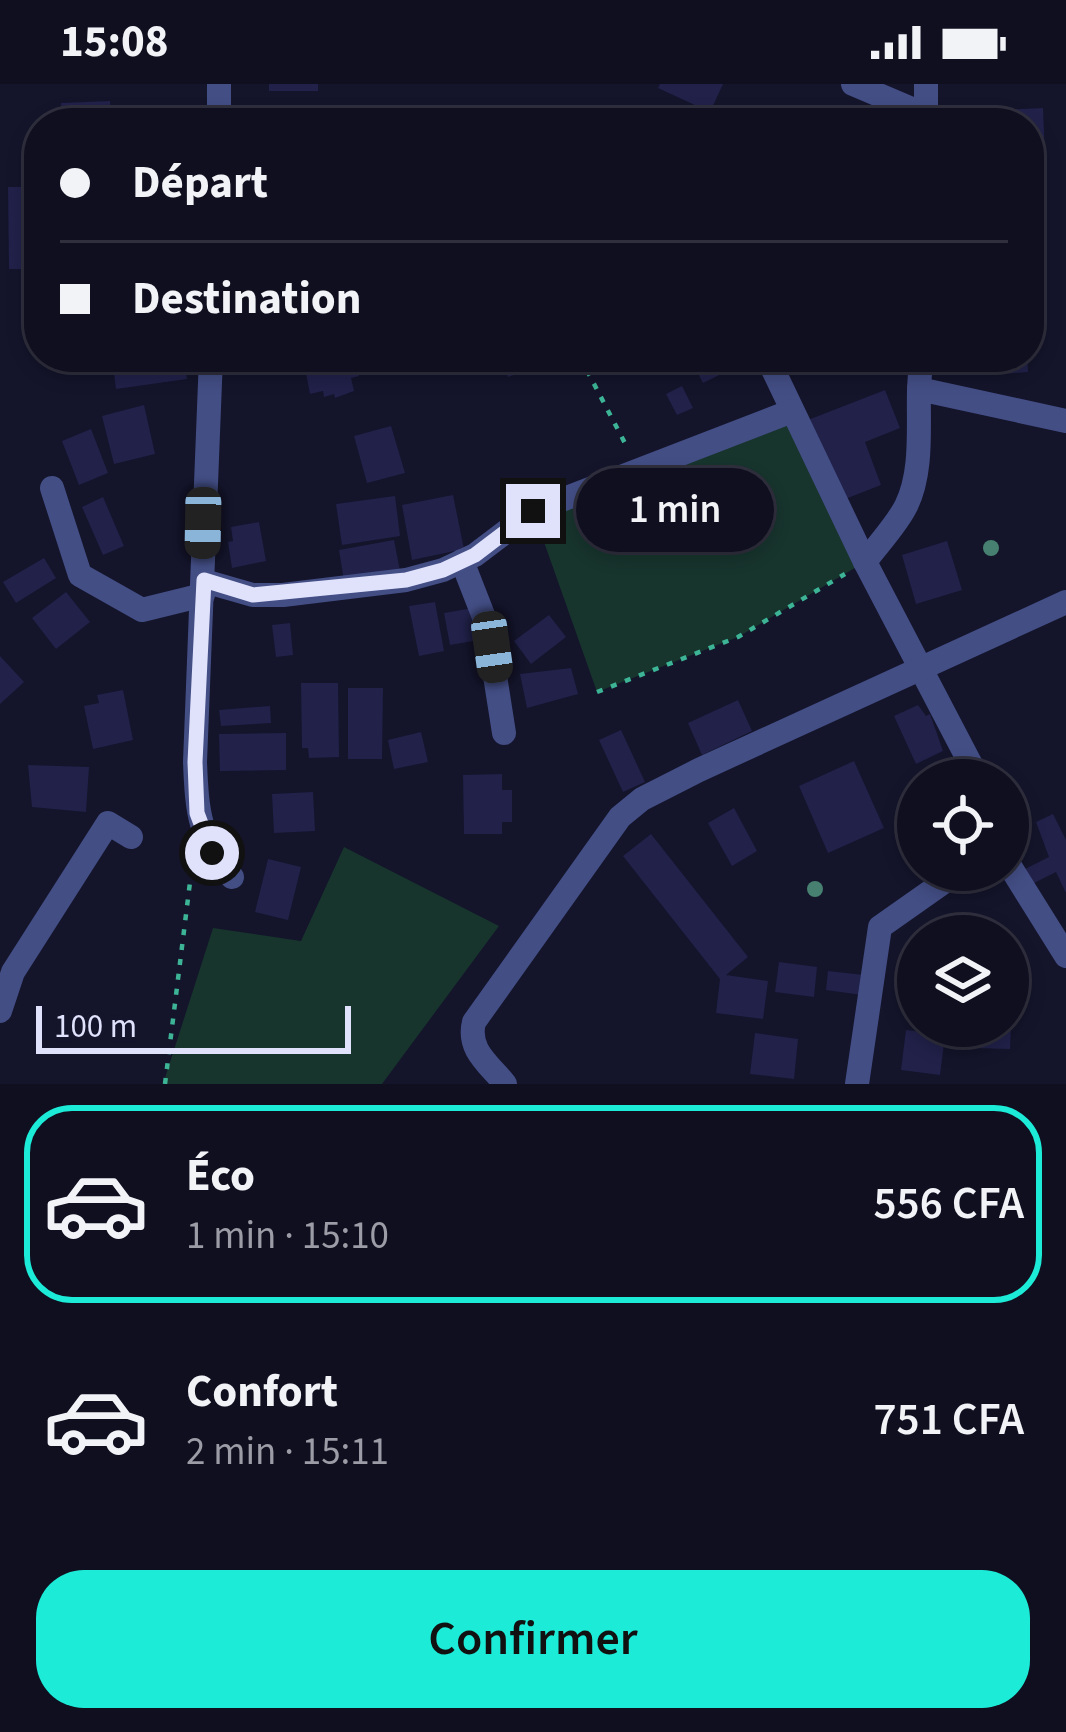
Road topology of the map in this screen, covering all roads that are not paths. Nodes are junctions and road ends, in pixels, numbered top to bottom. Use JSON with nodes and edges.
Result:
{"nodes":[{"id":1,"x":853,"y":84,"type":"edge"},
{"id":2,"x":903,"y":108,"type":"edge"},
{"id":3,"x":211,"y":372,"type":"edge"},
{"id":4,"x":774,"y":372,"type":"edge"},
{"id":5,"x":920,"y":372,"type":"edge"},
{"id":6,"x":919,"y":389,"type":"junction"},
{"id":7,"x":792,"y":411,"type":"junction"},
{"id":8,"x":1066,"y":421,"type":"edge"},
{"id":9,"x":52,"y":488,"type":"dead end"},
{"id":10,"x":461,"y":561,"type":"junction"},
{"id":11,"x":865,"y":562,"type":"junction"},
{"id":12,"x":203,"y":588,"type":"junction"},
{"id":13,"x":1066,"y":602,"type":"edge"},
{"id":14,"x":919,"y":668,"type":"junction"},
{"id":15,"x":504,"y":734,"type":"dead end"},
{"id":16,"x":968,"y":759,"type":"edge"},
{"id":17,"x":131,"y":837,"type":"dead end"},
{"id":18,"x":232,"y":877,"type":"dead end"},
{"id":19,"x":931,"y":891,"type":"edge"},
{"id":20,"x":1026,"y":891,"type":"edge"},
{"id":21,"x":1066,"y":956,"type":"edge"},
{"id":22,"x":0,"y":1011,"type":"edge"},
{"id":23,"x":506,"y":1084,"type":"edge"},
{"id":24,"x":857,"y":1084,"type":"edge"}],
"edges":[{"from":1,"to":2,"type":"street"},
{"from":3,"to":12,"type":"street"},
{"from":4,"to":7,"type":"street"},
{"from":5,"to":6,"type":"street"},
{"from":6,"to":8,"type":"street"},
{"from":6,"to":11,"type":"street"},
{"from":7,"to":10,"type":"street"},
{"from":7,"to":11,"type":"street"},
{"from":9,"to":12,"type":"street"},
{"from":10,"to":12,"type":"street"},
{"from":10,"to":15,"type":"street"},
{"from":11,"to":14,"type":"street"},
{"from":12,"to":18,"type":"street"},
{"from":13,"to":14,"type":"street"},
{"from":14,"to":16,"type":"street"},
{"from":14,"to":23,"type":"street"},
{"from":17,"to":22,"type":"street"},
{"from":19,"to":24,"type":"street"},
{"from":20,"to":21,"type":"street"}]}
